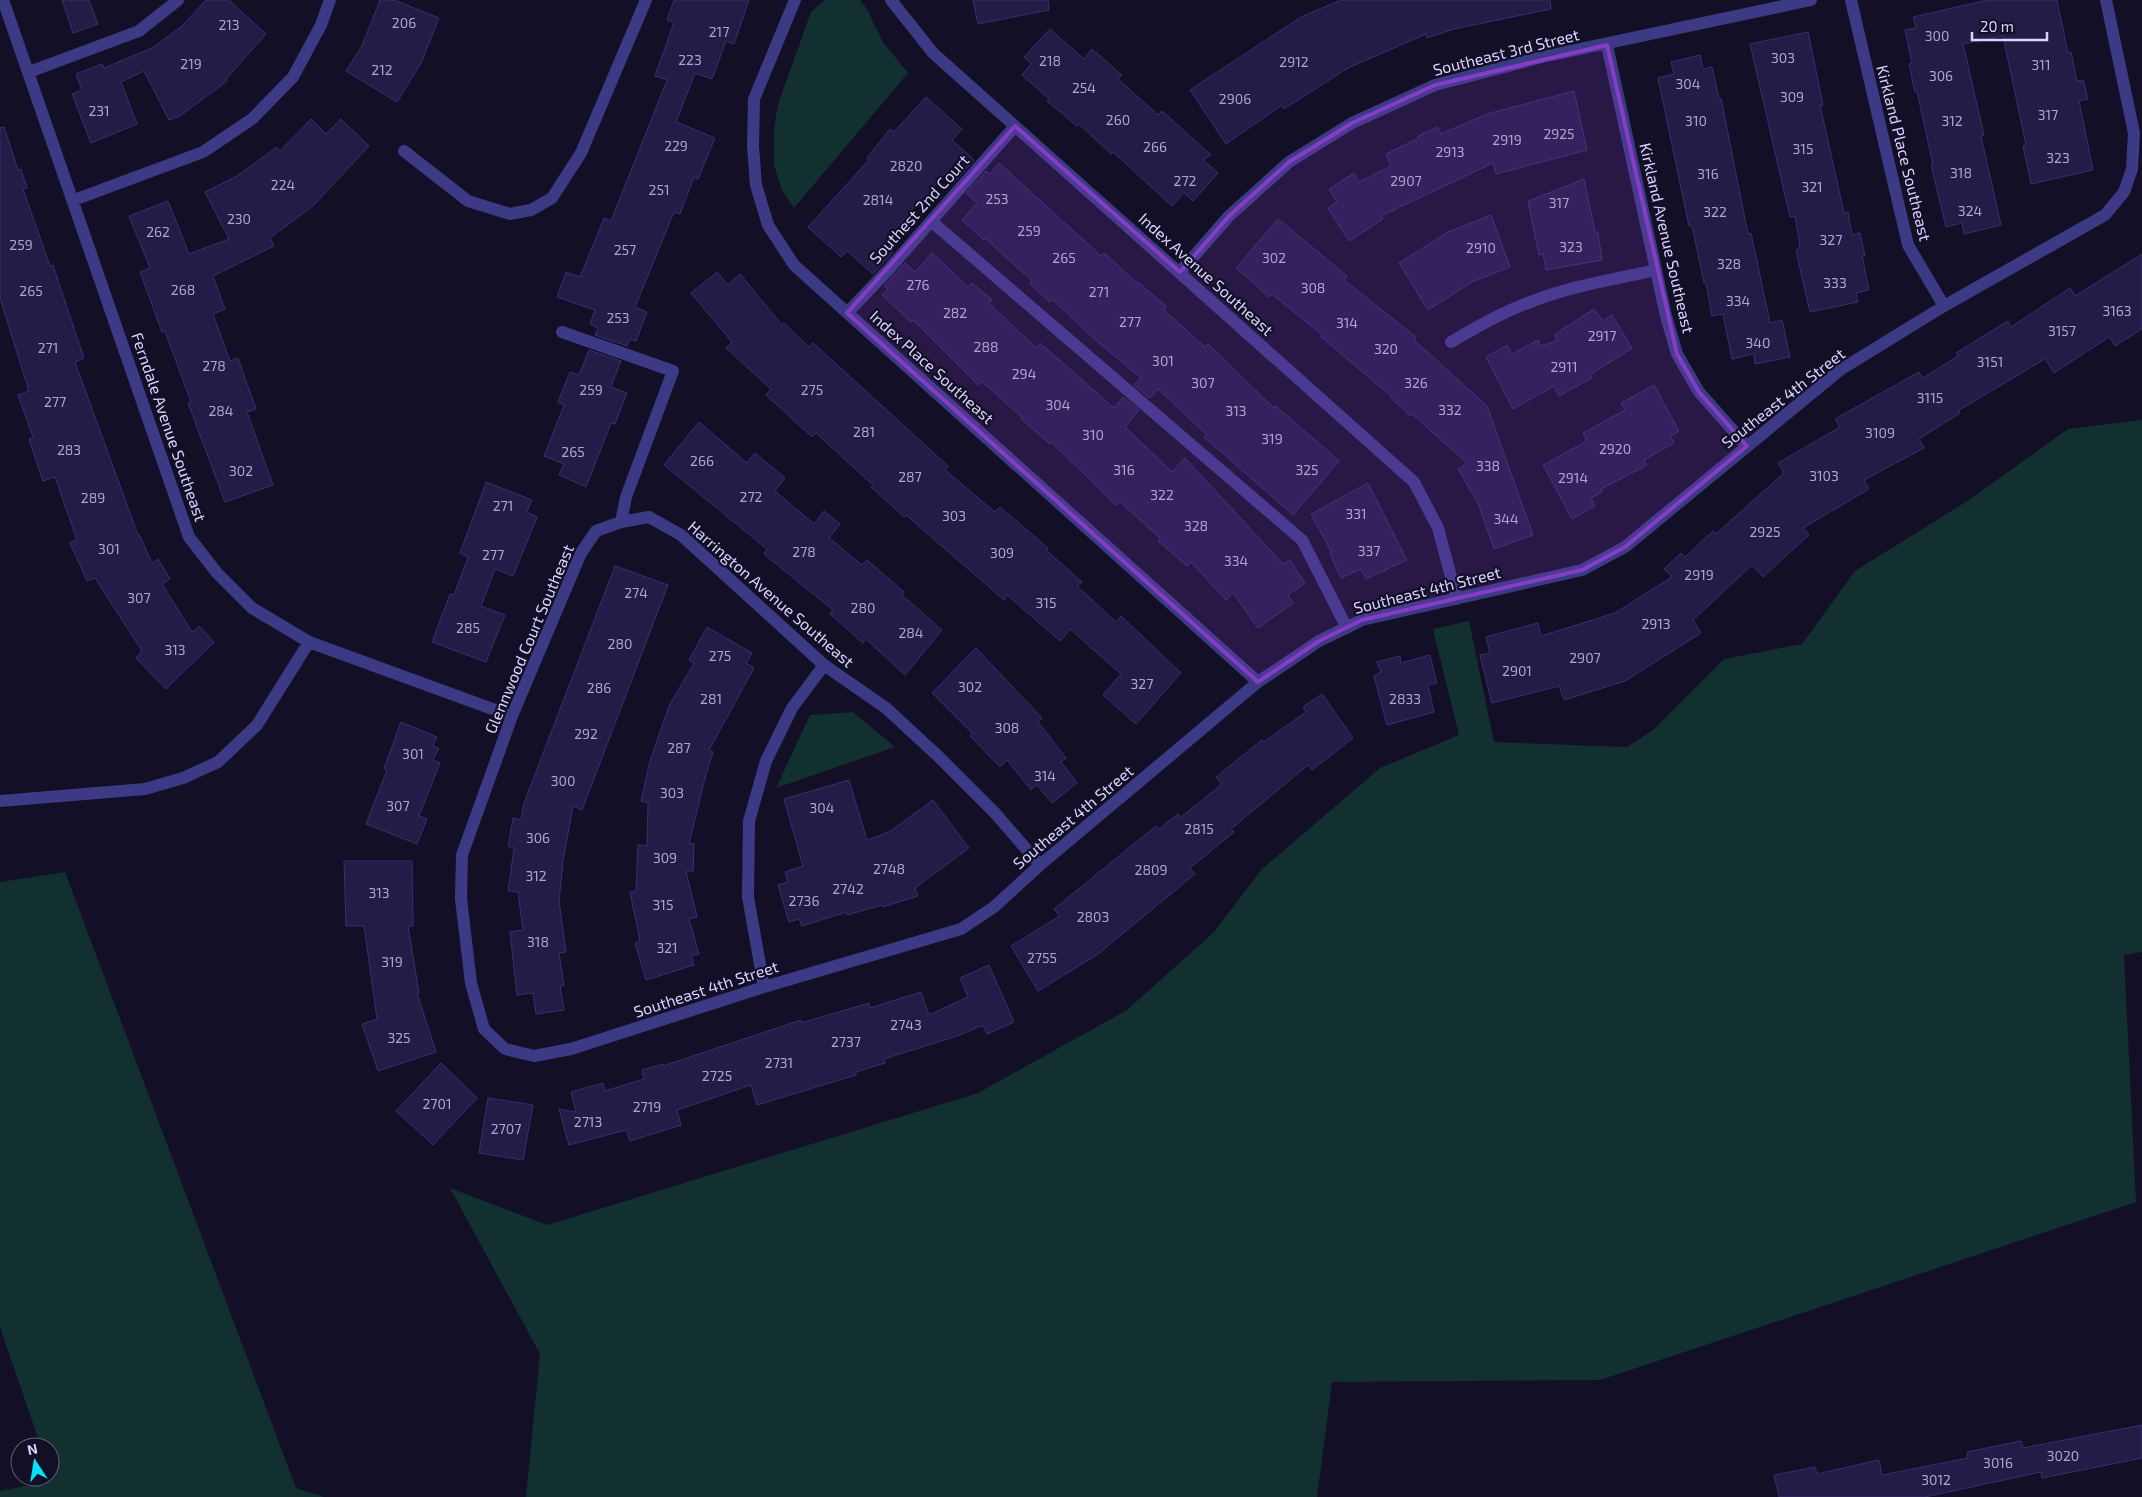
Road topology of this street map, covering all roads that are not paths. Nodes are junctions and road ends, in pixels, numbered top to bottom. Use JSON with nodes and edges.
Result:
{"nodes":[{"id":1,"x":3,"y":0,"type":"edge"},
{"id":2,"x":178,"y":0,"type":"edge"},
{"id":3,"x":330,"y":0,"type":"edge"},
{"id":4,"x":646,"y":0,"type":"edge"},
{"id":5,"x":795,"y":0,"type":"edge"},
{"id":6,"x":891,"y":0,"type":"edge"},
{"id":7,"x":1811,"y":0,"type":"edge"},
{"id":8,"x":1851,"y":0,"type":"edge"},
{"id":9,"x":2106,"y":0,"type":"edge"},
{"id":10,"x":1607,"y":45,"type":"junction"},
{"id":11,"x":29,"y":72,"type":"junction"},
{"id":12,"x":1015,"y":126,"type":"junction"},
{"id":13,"x":404,"y":150,"type":"dead end"},
{"id":14,"x":74,"y":200,"type":"junction"},
{"id":15,"x":932,"y":220,"type":"junction"},
{"id":16,"x":1656,"y":270,"type":"junction"},
{"id":17,"x":1180,"y":272,"type":"junction"},
{"id":18,"x":1944,"y":306,"type":"junction"},
{"id":19,"x":847,"y":313,"type":"junction"},
{"id":20,"x":562,"y":332,"type":"dead end"},
{"id":21,"x":1450,"y":342,"type":"dead end"},
{"id":22,"x":1747,"y":446,"type":"junction"},
{"id":23,"x":621,"y":522,"type":"junction"},
{"id":24,"x":1457,"y":599,"type":"junction"},
{"id":25,"x":1347,"y":628,"type":"junction"},
{"id":26,"x":309,"y":642,"type":"junction"},
{"id":27,"x":824,"y":665,"type":"junction"},
{"id":28,"x":1258,"y":682,"type":"junction"},
{"id":29,"x":512,"y":716,"type":"junction"},
{"id":30,"x":0,"y":801,"type":"edge"},
{"id":31,"x":1040,"y":864,"type":"junction"},
{"id":32,"x":764,"y":988,"type":"junction"},
{"id":33,"x":505,"y":1049,"type":"joint"}],
"edges":[{"from":1,"to":11,"type":"street","name":"Ferndale Avenue Southeast"},
{"from":2,"to":11,"type":"street"},
{"from":3,"to":14,"type":"street"},
{"from":4,"to":13,"type":"street"},
{"from":5,"to":19,"type":"street","name":"Index Place Southeast"},
{"from":6,"to":12,"type":"street","name":"Index Avenue Southeast"},
{"from":7,"to":10,"type":"street","name":"Southeast 3rd Street"},
{"from":8,"to":18,"type":"street","name":"Kirkland Place Southeast"},
{"from":9,"to":18,"type":"street","name":"Southeast 4th Street"},
{"from":10,"to":16,"type":"street","name":"Kirkland Avenue Southeast"},
{"from":10,"to":17,"type":"street","name":"Southeast 3rd Street"},
{"from":11,"to":14,"type":"street","name":"Ferndale Avenue Southeast"},
{"from":12,"to":15,"type":"street","name":"Southest 2nd Court"},
{"from":12,"to":17,"type":"street","name":"Index Avenue Southeast"},
{"from":14,"to":26,"type":"street","name":"Ferndale Avenue Southeast"},
{"from":15,"to":19,"type":"street","name":"Southest 2nd Court"},
{"from":15,"to":25,"type":"street"},
{"from":16,"to":21,"type":"street"},
{"from":16,"to":22,"type":"street","name":"Kirkland Avenue Southeast"},
{"from":17,"to":24,"type":"street","name":"Index Avenue Southeast"},
{"from":18,"to":22,"type":"street","name":"Southeast 4th Street"},
{"from":19,"to":28,"type":"street","name":"Index Place Southeast"},
{"from":20,"to":23,"type":"street"},
{"from":22,"to":24,"type":"street","name":"Southeast 4th Street"},
{"from":23,"to":27,"type":"street","name":"Harrington Avenue Southeast"},
{"from":23,"to":29,"type":"street","name":"Glennwood Court Southeast"},
{"from":24,"to":25,"type":"street","name":"Southeast 4th Street"},
{"from":25,"to":28,"type":"street","name":"Southeast 4th Street"},
{"from":26,"to":29,"type":"street","name":"Ferndale Avenue Southeast"},
{"from":26,"to":30,"type":"street"},
{"from":27,"to":31,"type":"street","name":"Harrington Avenue Southeast"},
{"from":27,"to":32,"type":"street"},
{"from":28,"to":31,"type":"street","name":"Southeast 4th Street"},
{"from":29,"to":33,"type":"street","name":"Glennwood Court Southeast"},
{"from":31,"to":32,"type":"street","name":"Southeast 4th Street"},
{"from":32,"to":33,"type":"street","name":"Southeast 4th Street"}]}
